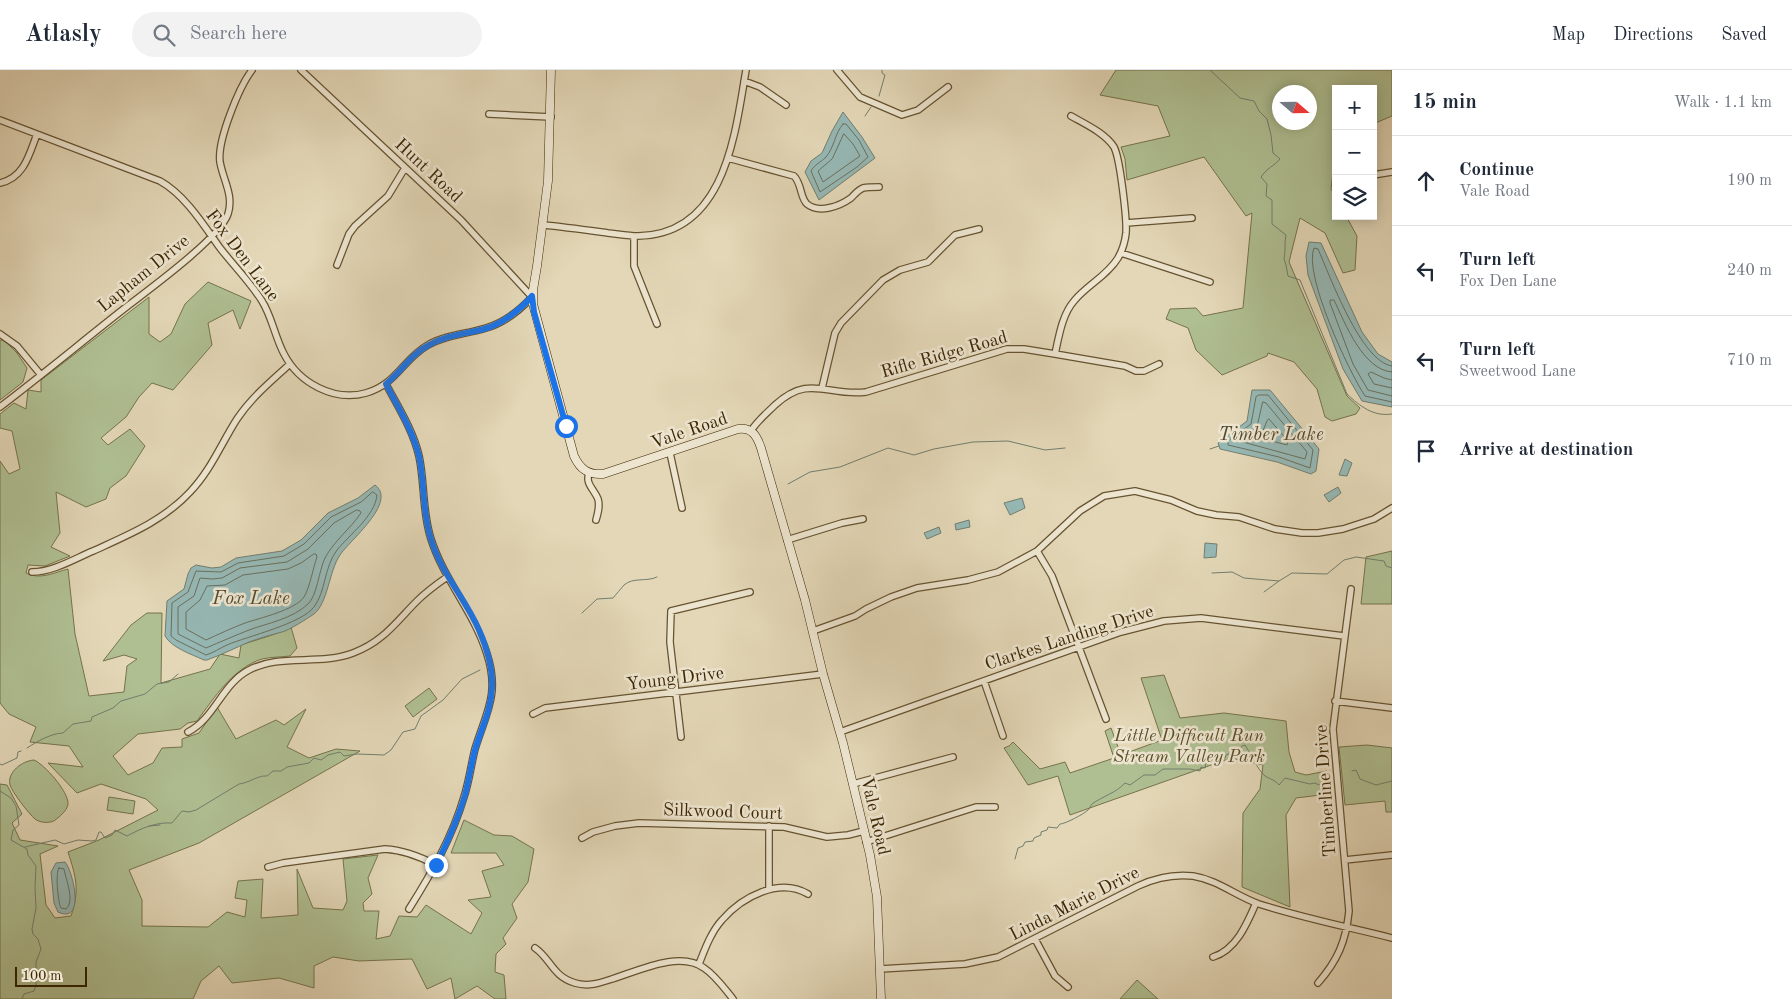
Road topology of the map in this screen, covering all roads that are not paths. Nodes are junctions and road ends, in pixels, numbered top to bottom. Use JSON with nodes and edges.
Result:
{"nodes":[{"id":1,"x":252,"y":70,"type":"edge"},
{"id":2,"x":301,"y":70,"type":"edge"},
{"id":3,"x":551,"y":70,"type":"edge"},
{"id":4,"x":746,"y":70,"type":"edge"},
{"id":5,"x":837,"y":70,"type":"edge"},
{"id":6,"x":744,"y":81,"type":"junction"},
{"id":7,"x":948,"y":87,"type":"dead end"},
{"id":8,"x":786,"y":105,"type":"dead end"},
{"id":9,"x":489,"y":114,"type":"dead end"},
{"id":10,"x":1071,"y":116,"type":"dead end"},
{"id":11,"x":551,"y":118,"type":"junction"},
{"id":12,"x":0,"y":120,"type":"edge"},
{"id":13,"x":37,"y":134,"type":"junction"},
{"id":14,"x":728,"y":158,"type":"junction"},
{"id":15,"x":405,"y":168,"type":"junction"},
{"id":16,"x":1392,"y":172,"type":"edge"},
{"id":17,"x":1377,"y":174,"type":"edge"},
{"id":18,"x":0,"y":183,"type":"edge"},
{"id":19,"x":879,"y":187,"type":"dead end"},
{"id":20,"x":1192,"y":218,"type":"dead end"},
{"id":21,"x":1126,"y":223,"type":"junction"},
{"id":22,"x":543,"y":225,"type":"junction"},
{"id":23,"x":979,"y":229,"type":"dead end"},
{"id":24,"x":212,"y":236,"type":"junction"},
{"id":25,"x":634,"y":236,"type":"junction"},
{"id":26,"x":1121,"y":252,"type":"junction"},
{"id":27,"x":337,"y":265,"type":"dead end"},
{"id":28,"x":1210,"y":282,"type":"dead end"},
{"id":29,"x":532,"y":296,"type":"junction"},
{"id":30,"x":657,"y":324,"type":"dead end"},
{"id":31,"x":0,"y":334,"type":"edge"},
{"id":32,"x":1055,"y":354,"type":"junction"},
{"id":33,"x":290,"y":364,"type":"junction"},
{"id":34,"x":1159,"y":364,"type":"dead end"},
{"id":35,"x":41,"y":374,"type":"junction"},
{"id":36,"x":386,"y":384,"type":"junction"},
{"id":37,"x":822,"y":388,"type":"junction"},
{"id":38,"x":0,"y":407,"type":"edge"},
{"id":39,"x":751,"y":431,"type":"junction"},
{"id":40,"x":670,"y":453,"type":"junction"},
{"id":41,"x":589,"y":473,"type":"junction"},
{"id":42,"x":682,"y":508,"type":"dead end"},
{"id":43,"x":1392,"y":508,"type":"edge"},
{"id":44,"x":863,"y":518,"type":"dead end"},
{"id":45,"x":596,"y":520,"type":"dead end"},
{"id":46,"x":787,"y":540,"type":"junction"},
{"id":47,"x":1037,"y":551,"type":"junction"},
{"id":48,"x":32,"y":572,"type":"dead end"},
{"id":49,"x":447,"y":577,"type":"junction"},
{"id":50,"x":1350,"y":589,"type":"dead end"},
{"id":51,"x":750,"y":592,"type":"dead end"},
{"id":52,"x":813,"y":631,"type":"junction"},
{"id":53,"x":1344,"y":636,"type":"junction"},
{"id":54,"x":1078,"y":647,"type":"junction"},
{"id":55,"x":823,"y":674,"type":"junction"},
{"id":56,"x":984,"y":681,"type":"junction"},
{"id":57,"x":676,"y":692,"type":"junction"},
{"id":58,"x":1336,"y":700,"type":"junction"},
{"id":59,"x":1392,"y":708,"type":"edge"},
{"id":60,"x":532,"y":714,"type":"dead end"},
{"id":61,"x":1106,"y":719,"type":"dead end"},
{"id":62,"x":188,"y":732,"type":"dead end"},
{"id":63,"x":840,"y":732,"type":"junction"},
{"id":64,"x":1004,"y":736,"type":"dead end"},
{"id":65,"x":681,"y":737,"type":"dead end"},
{"id":66,"x":953,"y":757,"type":"dead end"},
{"id":67,"x":853,"y":784,"type":"junction"},
{"id":68,"x":995,"y":807,"type":"dead end"},
{"id":69,"x":769,"y":826,"type":"junction"},
{"id":70,"x":864,"y":831,"type":"junction"},
{"id":71,"x":582,"y":838,"type":"dead end"},
{"id":72,"x":866,"y":842,"type":"junction"},
{"id":73,"x":1392,"y":855,"type":"edge"},
{"id":74,"x":1345,"y":860,"type":"junction"},
{"id":75,"x":436,"y":865,"type":"junction"},
{"id":76,"x":268,"y":868,"type":"dead end"},
{"id":77,"x":769,"y":889,"type":"junction"},
{"id":78,"x":808,"y":894,"type":"dead end"},
{"id":79,"x":1256,"y":903,"type":"junction"},
{"id":80,"x":409,"y":909,"type":"dead end"},
{"id":81,"x":1347,"y":927,"type":"junction"},
{"id":82,"x":1392,"y":938,"type":"edge"},
{"id":83,"x":1035,"y":939,"type":"junction"},
{"id":84,"x":535,"y":948,"type":"dead end"},
{"id":85,"x":1213,"y":957,"type":"dead end"},
{"id":86,"x":698,"y":964,"type":"junction"},
{"id":87,"x":880,"y":968,"type":"junction"},
{"id":88,"x":1318,"y":983,"type":"dead end"},
{"id":89,"x":1068,"y":987,"type":"dead end"},
{"id":90,"x":733,"y":999,"type":"edge"},
{"id":91,"x":881,"y":999,"type":"edge"}],
"edges":[{"from":1,"to":24,"type":"street","name":"Lapham Drive"},
{"from":2,"to":15,"type":"street","name":"Hunt Road"},
{"from":3,"to":11,"type":"main road"},
{"from":4,"to":6,"type":"street"},
{"from":5,"to":7,"type":"street"},
{"from":6,"to":8,"type":"street"},
{"from":6,"to":14,"type":"street"},
{"from":9,"to":11,"type":"street"},
{"from":10,"to":21,"type":"street"},
{"from":11,"to":22,"type":"main road"},
{"from":12,"to":13,"type":"street","name":"Fox Den Lane"},
{"from":13,"to":18,"type":"street"},
{"from":13,"to":24,"type":"street","name":"Fox Den Lane"},
{"from":14,"to":19,"type":"street"},
{"from":14,"to":25,"type":"street"},
{"from":15,"to":27,"type":"street"},
{"from":15,"to":29,"type":"street","name":"Hunt Road"},
{"from":16,"to":17,"type":"street"},
{"from":20,"to":21,"type":"street"},
{"from":21,"to":26,"type":"street"},
{"from":22,"to":25,"type":"street"},
{"from":22,"to":29,"type":"main road"},
{"from":23,"to":37,"type":"street"},
{"from":24,"to":33,"type":"street","name":"Fox Den Lane"},
{"from":24,"to":35,"type":"street","name":"Lapham Drive"},
{"from":25,"to":30,"type":"street"},
{"from":26,"to":28,"type":"street"},
{"from":26,"to":32,"type":"street"},
{"from":29,"to":36,"type":"street","name":"Fox Den Lane"},
{"from":29,"to":41,"type":"main road"},
{"from":31,"to":35,"type":"street"},
{"from":32,"to":34,"type":"street","name":"Rifle Ridge Road"},
{"from":32,"to":37,"type":"street","name":"Rifle Ridge Road"},
{"from":33,"to":36,"type":"street","name":"Fox Den Lane"},
{"from":33,"to":48,"type":"street"},
{"from":35,"to":38,"type":"street","name":"Lapham Drive"},
{"from":36,"to":49,"type":"street"},
{"from":37,"to":39,"type":"street","name":"Rifle Ridge Road"},
{"from":39,"to":40,"type":"main road","name":"Vale Road"},
{"from":39,"to":46,"type":"main road","name":"Vale Road"},
{"from":40,"to":41,"type":"main road","name":"Vale Road"},
{"from":40,"to":42,"type":"street"},
{"from":41,"to":45,"type":"street"},
{"from":43,"to":47,"type":"street"},
{"from":44,"to":46,"type":"street"},
{"from":46,"to":52,"type":"main road","name":"Vale Road"},
{"from":47,"to":52,"type":"street"},
{"from":47,"to":54,"type":"street"},
{"from":49,"to":62,"type":"street"},
{"from":49,"to":75,"type":"street"},
{"from":50,"to":53,"type":"street","name":"Timberline Drive"},
{"from":51,"to":57,"type":"street"},
{"from":52,"to":55,"type":"main road","name":"Vale Road"},
{"from":53,"to":54,"type":"street","name":"Clarkes Landing Drive"},
{"from":53,"to":58,"type":"street","name":"Timberline Drive"},
{"from":54,"to":56,"type":"street","name":"Clarkes Landing Drive"},
{"from":54,"to":61,"type":"street"},
{"from":55,"to":57,"type":"street","name":"Young Drive"},
{"from":55,"to":63,"type":"main road","name":"Vale Road"},
{"from":56,"to":63,"type":"street","name":"Clarkes Landing Drive"},
{"from":56,"to":64,"type":"street"},
{"from":57,"to":60,"type":"street","name":"Young Drive"},
{"from":57,"to":65,"type":"street"},
{"from":58,"to":59,"type":"street"},
{"from":58,"to":74,"type":"street","name":"Timberline Drive"},
{"from":63,"to":67,"type":"main road","name":"Vale Road"},
{"from":66,"to":67,"type":"street"},
{"from":67,"to":70,"type":"main road","name":"Vale Road"},
{"from":68,"to":72,"type":"street"},
{"from":69,"to":70,"type":"street","name":"Silkwood Court"},
{"from":69,"to":71,"type":"street","name":"Silkwood Court"},
{"from":69,"to":77,"type":"street"},
{"from":70,"to":72,"type":"main road","name":"Vale Road"},
{"from":72,"to":87,"type":"main road","name":"Vale Road"},
{"from":73,"to":74,"type":"street"},
{"from":74,"to":81,"type":"street","name":"Timberline Drive"},
{"from":75,"to":76,"type":"street"},
{"from":75,"to":80,"type":"street"},
{"from":77,"to":78,"type":"street"},
{"from":77,"to":86,"type":"street"},
{"from":79,"to":81,"type":"street","name":"Linda Marie Drive"},
{"from":79,"to":83,"type":"street","name":"Linda Marie Drive"},
{"from":79,"to":85,"type":"street"},
{"from":81,"to":82,"type":"street","name":"Linda Marie Drive"},
{"from":81,"to":88,"type":"street","name":"Timberline Drive"},
{"from":83,"to":87,"type":"street","name":"Linda Marie Drive"},
{"from":83,"to":89,"type":"street"},
{"from":84,"to":86,"type":"street"},
{"from":86,"to":90,"type":"street"},
{"from":87,"to":91,"type":"main road","name":"Vale Road"}]}
